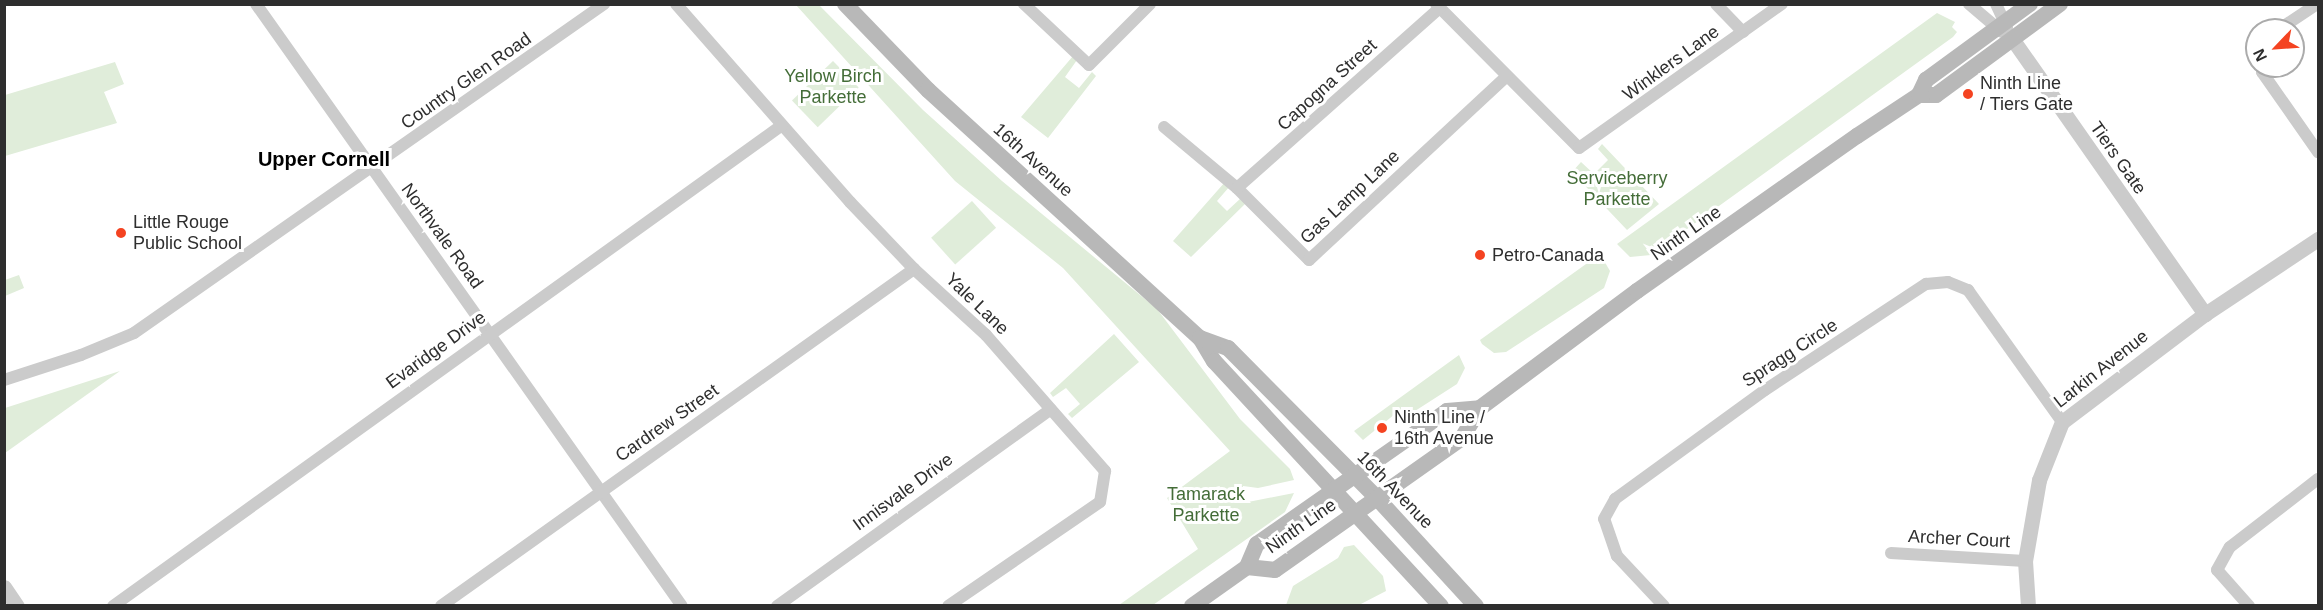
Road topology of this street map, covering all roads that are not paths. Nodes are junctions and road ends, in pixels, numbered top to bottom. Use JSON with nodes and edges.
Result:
{"nodes":[{"id":1,"x":604,"y":4,"type":"edge"},
{"id":2,"x":676,"y":4,"type":"edge"},
{"id":3,"x":845,"y":4,"type":"edge"},
{"id":4,"x":1024,"y":4,"type":"edge"},
{"id":5,"x":1150,"y":4,"type":"edge"},
{"id":6,"x":1716,"y":4,"type":"edge"},
{"id":7,"x":1782,"y":4,"type":"edge"},
{"id":8,"x":1969,"y":4,"type":"edge"},
{"id":9,"x":1996,"y":4,"type":"edge"},
{"id":10,"x":2030,"y":4,"type":"edge"},
{"id":11,"x":2060,"y":4,"type":"edge"},
{"id":12,"x":2317,"y":4,"type":"edge"},
{"id":13,"x":257,"y":5,"type":"edge"},
{"id":14,"x":1438,"y":6,"type":"edge"},
{"id":15,"x":2296,"y":18,"type":"edge"},
{"id":16,"x":2001,"y":25,"type":"junction"},
{"id":17,"x":1743,"y":32,"type":"junction"},
{"id":18,"x":2013,"y":40,"type":"junction"},
{"id":19,"x":1507,"y":76,"type":"junction"},
{"id":20,"x":2266,"y":78,"type":"edge"},
{"id":21,"x":1919,"y":95,"type":"junction"},
{"id":22,"x":781,"y":126,"type":"junction"},
{"id":23,"x":1164,"y":127,"type":"dead end"},
{"id":24,"x":2319,"y":152,"type":"edge"},
{"id":25,"x":372,"y":170,"type":"junction"},
{"id":26,"x":1237,"y":188,"type":"junction"},
{"id":27,"x":2319,"y":239,"type":"edge"},
{"id":28,"x":914,"y":269,"type":"junction"},
{"id":29,"x":2205,"y":314,"type":"junction"},
{"id":30,"x":489,"y":334,"type":"junction"},
{"id":31,"x":1200,"y":338,"type":"junction"},
{"id":32,"x":4,"y":380,"type":"edge"},
{"id":33,"x":1480,"y":408,"type":"junction"},
{"id":34,"x":1051,"y":409,"type":"junction"},
{"id":35,"x":2062,"y":422,"type":"junction"},
{"id":36,"x":1355,"y":477,"type":"junction"},
{"id":37,"x":2319,"y":479,"type":"edge"},
{"id":38,"x":1334,"y":490,"type":"junction"},
{"id":39,"x":602,"y":492,"type":"junction"},
{"id":40,"x":1376,"y":497,"type":"junction"},
{"id":41,"x":1356,"y":512,"type":"junction"},
{"id":42,"x":1891,"y":553,"type":"dead end"},
{"id":43,"x":2025,"y":561,"type":"junction"},
{"id":44,"x":1247,"y":567,"type":"junction"},
{"id":45,"x":4,"y":587,"type":"edge"},
{"id":46,"x":17,"y":606,"type":"edge"},
{"id":47,"x":113,"y":606,"type":"edge"},
{"id":48,"x":441,"y":606,"type":"edge"},
{"id":49,"x":682,"y":606,"type":"edge"},
{"id":50,"x":777,"y":606,"type":"edge"},
{"id":51,"x":948,"y":606,"type":"edge"},
{"id":52,"x":1192,"y":606,"type":"edge"},
{"id":53,"x":1441,"y":606,"type":"edge"},
{"id":54,"x":1476,"y":606,"type":"edge"},
{"id":55,"x":1664,"y":606,"type":"edge"},
{"id":56,"x":2028,"y":606,"type":"edge"},
{"id":57,"x":2249,"y":606,"type":"edge"}],
"edges":[{"from":1,"to":25,"type":"street","name":"Country Glen Road"},
{"from":2,"to":22,"type":"street","name":"Yale Lane"},
{"from":3,"to":31,"type":"main road","name":"16th Avenue"},
{"from":4,"to":5,"type":"street"},
{"from":6,"to":17,"type":"street"},
{"from":7,"to":17,"type":"street","name":"Winklers Lane"},
{"from":8,"to":16,"type":"street"},
{"from":9,"to":16,"type":"street"},
{"from":10,"to":16,"type":"main road","name":"Ninth Line"},
{"from":11,"to":18,"type":"main road","name":"Ninth Line"},
{"from":12,"to":15,"type":"street"},
{"from":13,"to":25,"type":"street","name":"Northvale Road"},
{"from":14,"to":19,"type":"street"},
{"from":14,"to":26,"type":"street","name":"Capogna Street"},
{"from":16,"to":18,"type":"street"},
{"from":16,"to":21,"type":"main road","name":"Ninth Line"},
{"from":17,"to":19,"type":"street","name":"Winklers Lane"},
{"from":18,"to":21,"type":"main road","name":"Ninth Line"},
{"from":18,"to":29,"type":"street","name":"Tiers Gate"},
{"from":19,"to":26,"type":"street","name":"Gas Lamp Lane"},
{"from":20,"to":24,"type":"street"},
{"from":21,"to":33,"type":"main road","name":"Ninth Line"},
{"from":22,"to":28,"type":"street","name":"Yale Lane"},
{"from":22,"to":30,"type":"street","name":"Evaridge Drive"},
{"from":23,"to":26,"type":"street","name":"Gas Lamp Lane"},
{"from":25,"to":30,"type":"street","name":"Northvale Road"},
{"from":25,"to":32,"type":"street","name":"Country Glen Road"},
{"from":27,"to":29,"type":"street","name":"Larkin Avenue"},
{"from":28,"to":34,"type":"street","name":"Yale Lane"},
{"from":28,"to":39,"type":"street","name":"Cardrew Street"},
{"from":29,"to":35,"type":"street","name":"Larkin Avenue"},
{"from":30,"to":39,"type":"street","name":"Northvale Road"},
{"from":30,"to":47,"type":"street","name":"Evaridge Drive"},
{"from":31,"to":36,"type":"main road","name":"16th Avenue"},
{"from":31,"to":38,"type":"main road","name":"16th Avenue"},
{"from":33,"to":36,"type":"main road","name":"Ninth Line"},
{"from":33,"to":40,"type":"main road","name":"Ninth Line"},
{"from":34,"to":50,"type":"street","name":"Innisvale Drive"},
{"from":34,"to":51,"type":"street","name":"Yale Lane"},
{"from":35,"to":43,"type":"street","name":"Larkin Avenue"},
{"from":35,"to":55,"type":"street","name":"Spragg Circle"},
{"from":36,"to":38,"type":"main road","name":"Ninth Line"},
{"from":36,"to":40,"type":"main road","name":"16th Avenue"},
{"from":37,"to":57,"type":"street"},
{"from":38,"to":41,"type":"main road","name":"16th Avenue"},
{"from":38,"to":44,"type":"main road","name":"Ninth Line"},
{"from":39,"to":48,"type":"street","name":"Cardrew Street"},
{"from":39,"to":49,"type":"street","name":"Northvale Road"},
{"from":40,"to":41,"type":"main road","name":"Ninth Line"},
{"from":40,"to":54,"type":"main road","name":"16th Avenue"},
{"from":41,"to":44,"type":"main road","name":"Ninth Line"},
{"from":41,"to":53,"type":"main road","name":"16th Avenue"},
{"from":42,"to":43,"type":"street","name":"Archer Court"},
{"from":43,"to":56,"type":"street","name":"Larkin Avenue"},
{"from":44,"to":52,"type":"main road","name":"Ninth Line"},
{"from":45,"to":46,"type":"street"}]}
